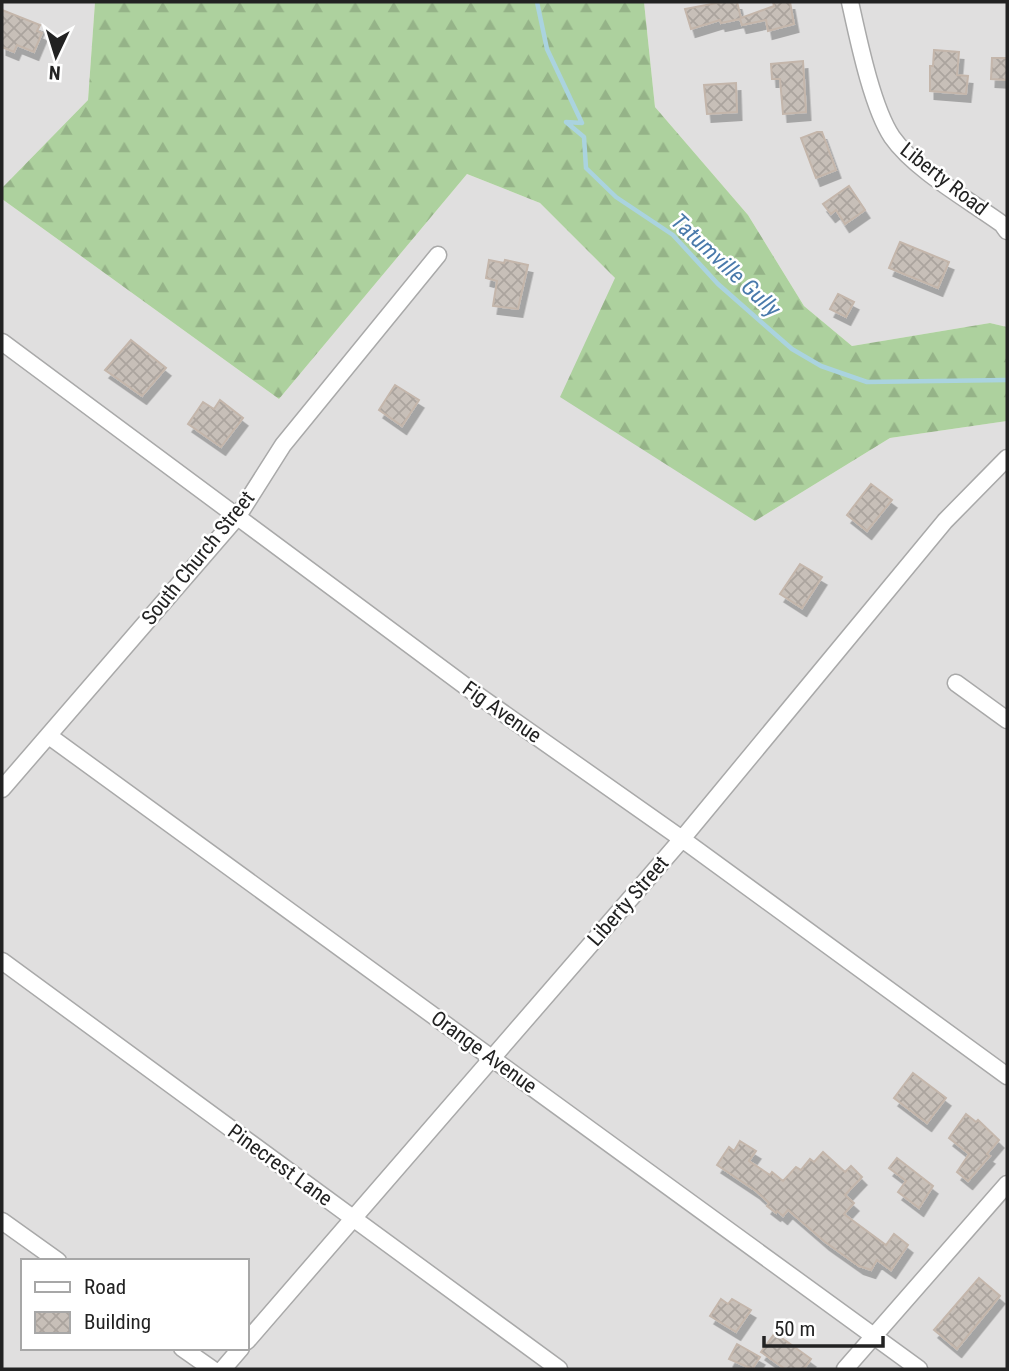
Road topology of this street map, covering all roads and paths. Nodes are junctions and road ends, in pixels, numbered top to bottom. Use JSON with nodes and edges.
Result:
{"nodes":[{"id":1,"x":850,"y":2,"type":"edge"},
{"id":2,"x":1007,"y":231,"type":"edge"},
{"id":3,"x":438,"y":255,"type":"dead end"},
{"id":4,"x":2,"y":342,"type":"edge"},
{"id":5,"x":1007,"y":458,"type":"edge"},
{"id":6,"x":238,"y":516,"type":"junction"},
{"id":7,"x":956,"y":683,"type":"dead end"},
{"id":8,"x":1007,"y":720,"type":"edge"},
{"id":9,"x":49,"y":736,"type":"junction"},
{"id":10,"x":2,"y":789,"type":"edge"},
{"id":11,"x":682,"y":839,"type":"junction"},
{"id":12,"x":2,"y":961,"type":"edge"},
{"id":13,"x":493,"y":1058,"type":"junction"},
{"id":14,"x":1007,"y":1076,"type":"edge"},
{"id":15,"x":1007,"y":1184,"type":"edge"},
{"id":16,"x":353,"y":1218,"type":"junction"},
{"id":17,"x":2,"y":1221,"type":"edge"},
{"id":18,"x":55,"y":1259,"type":"edge"},
{"id":19,"x":874,"y":1336,"type":"junction"},
{"id":20,"x":248,"y":1340,"type":"edge"},
{"id":21,"x":185,"y":1350,"type":"edge"},
{"id":22,"x":239,"y":1350,"type":"edge"},
{"id":23,"x":212,"y":1369,"type":"edge"},
{"id":24,"x":222,"y":1369,"type":"edge"},
{"id":25,"x":559,"y":1369,"type":"edge"},
{"id":26,"x":845,"y":1369,"type":"edge"},
{"id":27,"x":919,"y":1369,"type":"edge"}],
"edges":[{"from":1,"to":2,"type":"street","name":"Liberty Road"},
{"from":3,"to":6,"type":"street","name":"South Church Street"},
{"from":4,"to":6,"type":"street","name":"Fig Avenue"},
{"from":5,"to":11,"type":"street","name":"Liberty Street"},
{"from":6,"to":9,"type":"street","name":"South Church Street"},
{"from":6,"to":11,"type":"street","name":"Fig Avenue"},
{"from":7,"to":8,"type":"street"},
{"from":9,"to":10,"type":"street","name":"South Church Street"},
{"from":9,"to":13,"type":"street","name":"Orange Avenue"},
{"from":11,"to":13,"type":"street","name":"Liberty Street"},
{"from":11,"to":14,"type":"street","name":"Fig Avenue"},
{"from":12,"to":16,"type":"street","name":"Pinecrest Lane"},
{"from":13,"to":16,"type":"street","name":"Liberty Street"},
{"from":13,"to":19,"type":"street","name":"Orange Avenue"},
{"from":15,"to":19,"type":"street"},
{"from":16,"to":20,"type":"street","name":"Liberty Street"},
{"from":16,"to":25,"type":"street","name":"Pinecrest Lane"},
{"from":17,"to":18,"type":"street"},
{"from":19,"to":26,"type":"street"},
{"from":19,"to":27,"type":"street","name":"Orange Avenue"},
{"from":21,"to":23,"type":"street"},
{"from":22,"to":24,"type":"street"}]}
